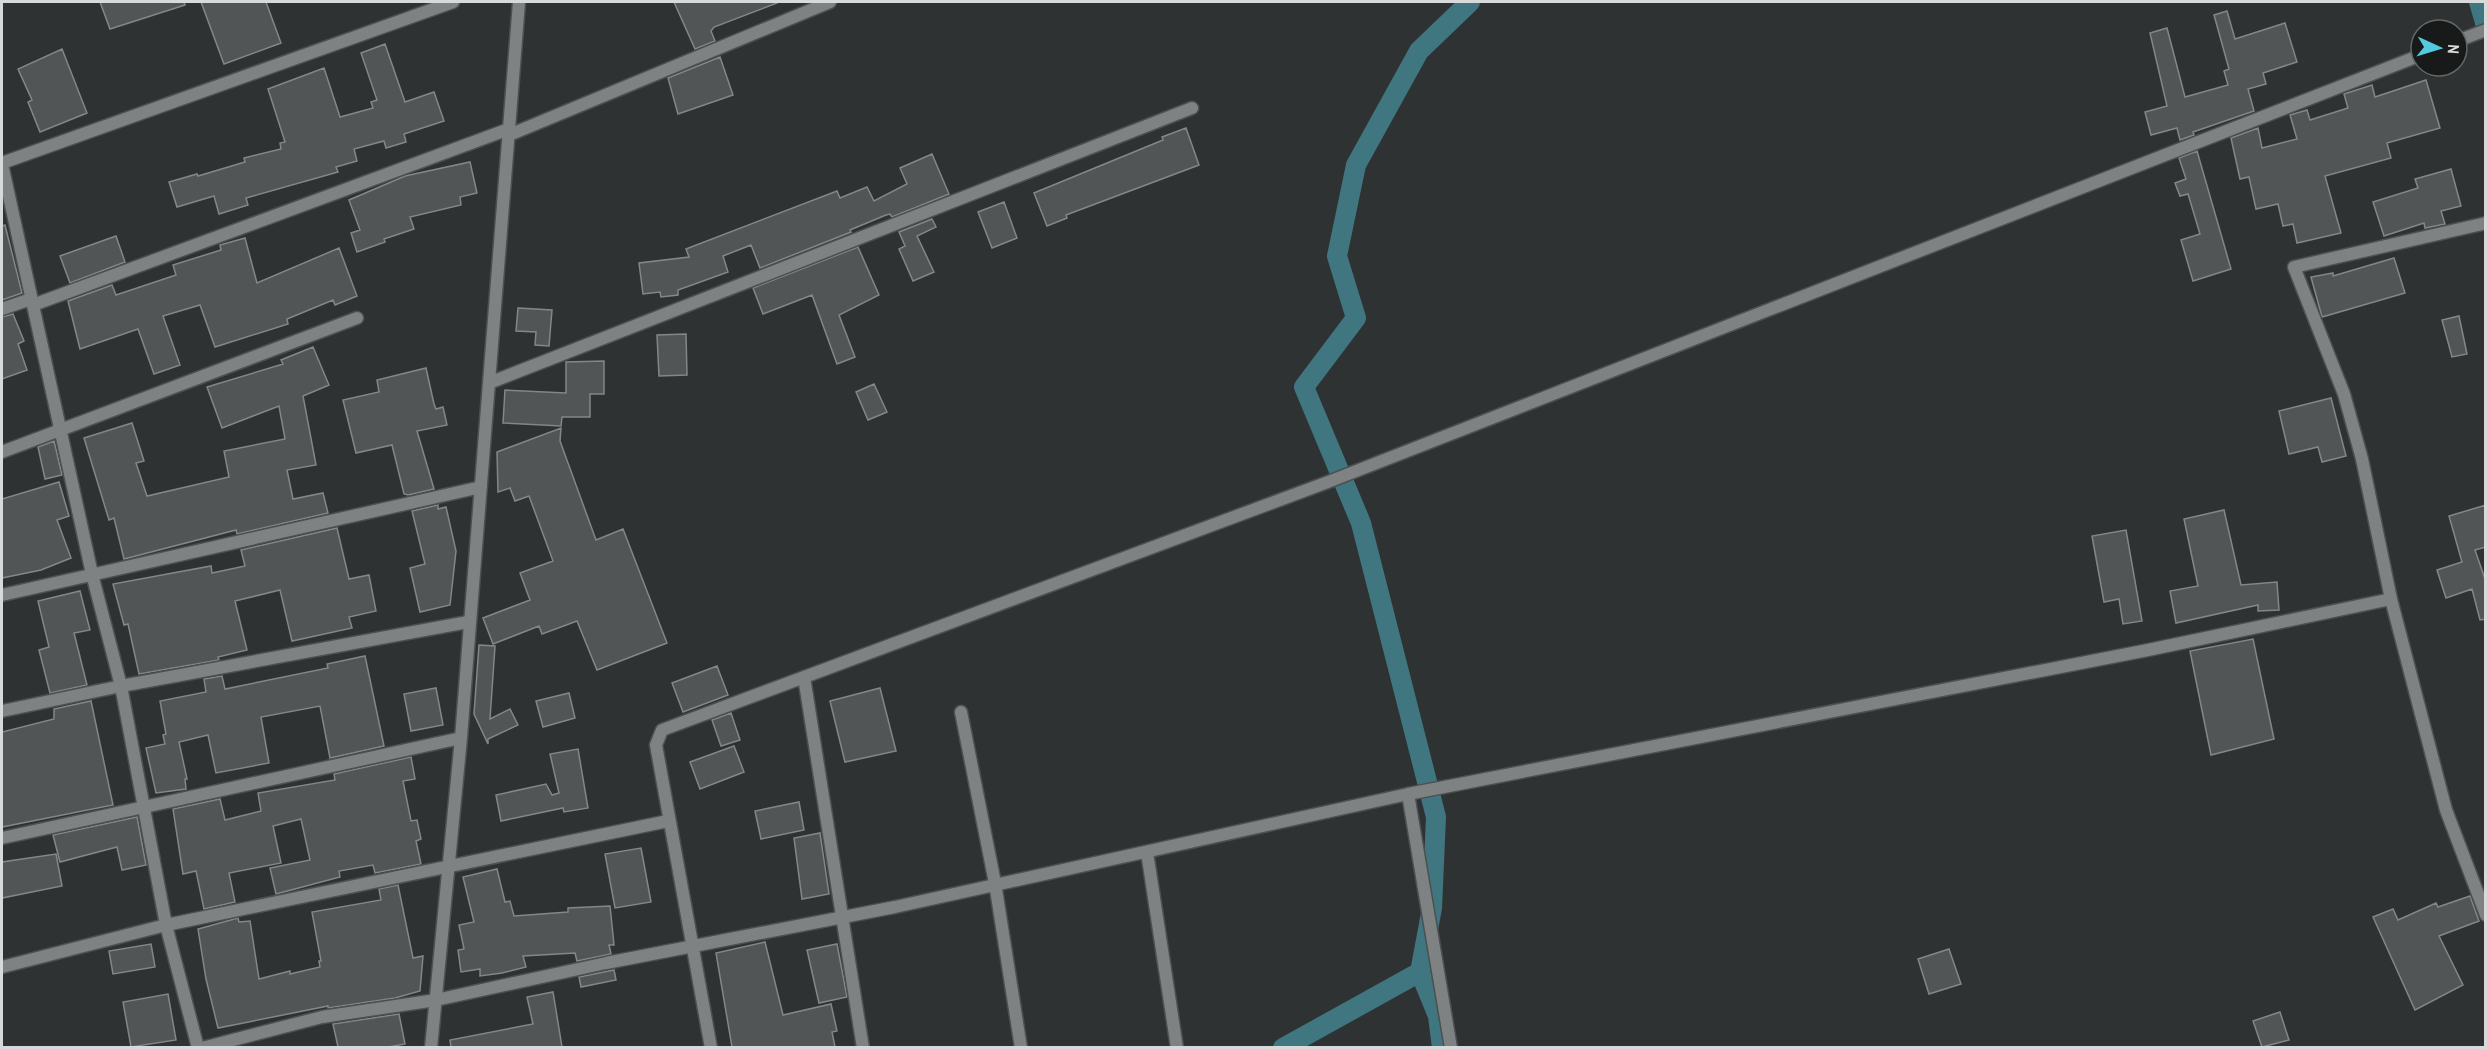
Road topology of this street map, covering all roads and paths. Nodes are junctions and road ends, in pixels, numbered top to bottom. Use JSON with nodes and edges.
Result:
{"nodes":[{"id":1,"x":453,"y":2,"type":"edge"},
{"id":2,"x":519,"y":2,"type":"edge"},
{"id":3,"x":830,"y":2,"type":"edge"},
{"id":4,"x":2486,"y":30,"type":"edge"},
{"id":5,"x":2469,"y":37,"type":"edge"},
{"id":6,"x":2409,"y":60,"type":"edge"},
{"id":7,"x":1192,"y":108,"type":"dead end"},
{"id":8,"x":509,"y":132,"type":"junction"},
{"id":9,"x":2,"y":164,"type":"edge"},
{"id":10,"x":2486,"y":223,"type":"edge"},
{"id":11,"x":32,"y":302,"type":"junction"},
{"id":12,"x":2,"y":309,"type":"edge"},
{"id":13,"x":357,"y":318,"type":"dead end"},
{"id":14,"x":489,"y":383,"type":"junction"},
{"id":15,"x":62,"y":432,"type":"junction"},
{"id":16,"x":2,"y":452,"type":"edge"},
{"id":17,"x":481,"y":487,"type":"junction"},
{"id":18,"x":92,"y":574,"type":"junction"},
{"id":19,"x":2,"y":595,"type":"edge"},
{"id":20,"x":2391,"y":599,"type":"junction"},
{"id":21,"x":468,"y":622,"type":"junction"},
{"id":22,"x":804,"y":677,"type":"junction"},
{"id":23,"x":120,"y":686,"type":"junction"},
{"id":24,"x":2,"y":711,"type":"edge"},
{"id":25,"x":961,"y":712,"type":"dead end"},
{"id":26,"x":461,"y":738,"type":"junction"},
{"id":27,"x":1408,"y":794,"type":"junction"},
{"id":28,"x":145,"y":806,"type":"junction"},
{"id":29,"x":668,"y":821,"type":"junction"},
{"id":30,"x":2,"y":838,"type":"edge"},
{"id":31,"x":1147,"y":852,"type":"junction"},
{"id":32,"x":447,"y":866,"type":"junction"},
{"id":33,"x":995,"y":883,"type":"junction"},
{"id":34,"x":2486,"y":915,"type":"edge"},
{"id":35,"x":843,"y":916,"type":"junction"},
{"id":36,"x":166,"y":925,"type":"junction"},
{"id":37,"x":693,"y":946,"type":"junction"},
{"id":38,"x":2,"y":967,"type":"edge"},
{"id":39,"x":436,"y":1000,"type":"junction"},
{"id":40,"x":198,"y":1047,"type":"edge"},
{"id":41,"x":202,"y":1047,"type":"edge"},
{"id":42,"x":431,"y":1047,"type":"edge"},
{"id":43,"x":711,"y":1047,"type":"edge"},
{"id":44,"x":863,"y":1047,"type":"edge"},
{"id":45,"x":1021,"y":1047,"type":"edge"},
{"id":46,"x":1177,"y":1047,"type":"edge"},
{"id":47,"x":1452,"y":1047,"type":"edge"}],
"edges":[{"from":1,"to":9,"type":"street"},
{"from":2,"to":8,"type":"street"},
{"from":3,"to":8,"type":"street"},
{"from":4,"to":5,"type":"street"},
{"from":6,"to":22,"type":"street"},
{"from":7,"to":14,"type":"street"},
{"from":8,"to":11,"type":"street"},
{"from":8,"to":14,"type":"street"},
{"from":9,"to":11,"type":"street"},
{"from":10,"to":20,"type":"street"},
{"from":11,"to":12,"type":"street"},
{"from":11,"to":15,"type":"street"},
{"from":13,"to":15,"type":"street"},
{"from":14,"to":17,"type":"street"},
{"from":15,"to":16,"type":"street"},
{"from":15,"to":18,"type":"street"},
{"from":17,"to":18,"type":"street"},
{"from":17,"to":21,"type":"street"},
{"from":18,"to":19,"type":"street"},
{"from":18,"to":23,"type":"street"},
{"from":20,"to":27,"type":"street"},
{"from":20,"to":34,"type":"street"},
{"from":21,"to":23,"type":"street"},
{"from":21,"to":26,"type":"street"},
{"from":22,"to":29,"type":"street"},
{"from":22,"to":35,"type":"street"},
{"from":23,"to":24,"type":"street"},
{"from":23,"to":28,"type":"street"},
{"from":25,"to":33,"type":"street"},
{"from":26,"to":28,"type":"street"},
{"from":26,"to":32,"type":"street"},
{"from":27,"to":31,"type":"street"},
{"from":27,"to":47,"type":"street"},
{"from":28,"to":30,"type":"street"},
{"from":28,"to":36,"type":"street"},
{"from":29,"to":32,"type":"street"},
{"from":29,"to":37,"type":"street"},
{"from":31,"to":33,"type":"street"},
{"from":31,"to":46,"type":"street"},
{"from":32,"to":36,"type":"street"},
{"from":32,"to":39,"type":"street"},
{"from":33,"to":35,"type":"street"},
{"from":33,"to":45,"type":"street"},
{"from":35,"to":37,"type":"street"},
{"from":35,"to":44,"type":"street"},
{"from":36,"to":38,"type":"street"},
{"from":36,"to":40,"type":"street"},
{"from":37,"to":39,"type":"street"},
{"from":37,"to":43,"type":"street"},
{"from":39,"to":41,"type":"street"},
{"from":39,"to":42,"type":"street"}]}
